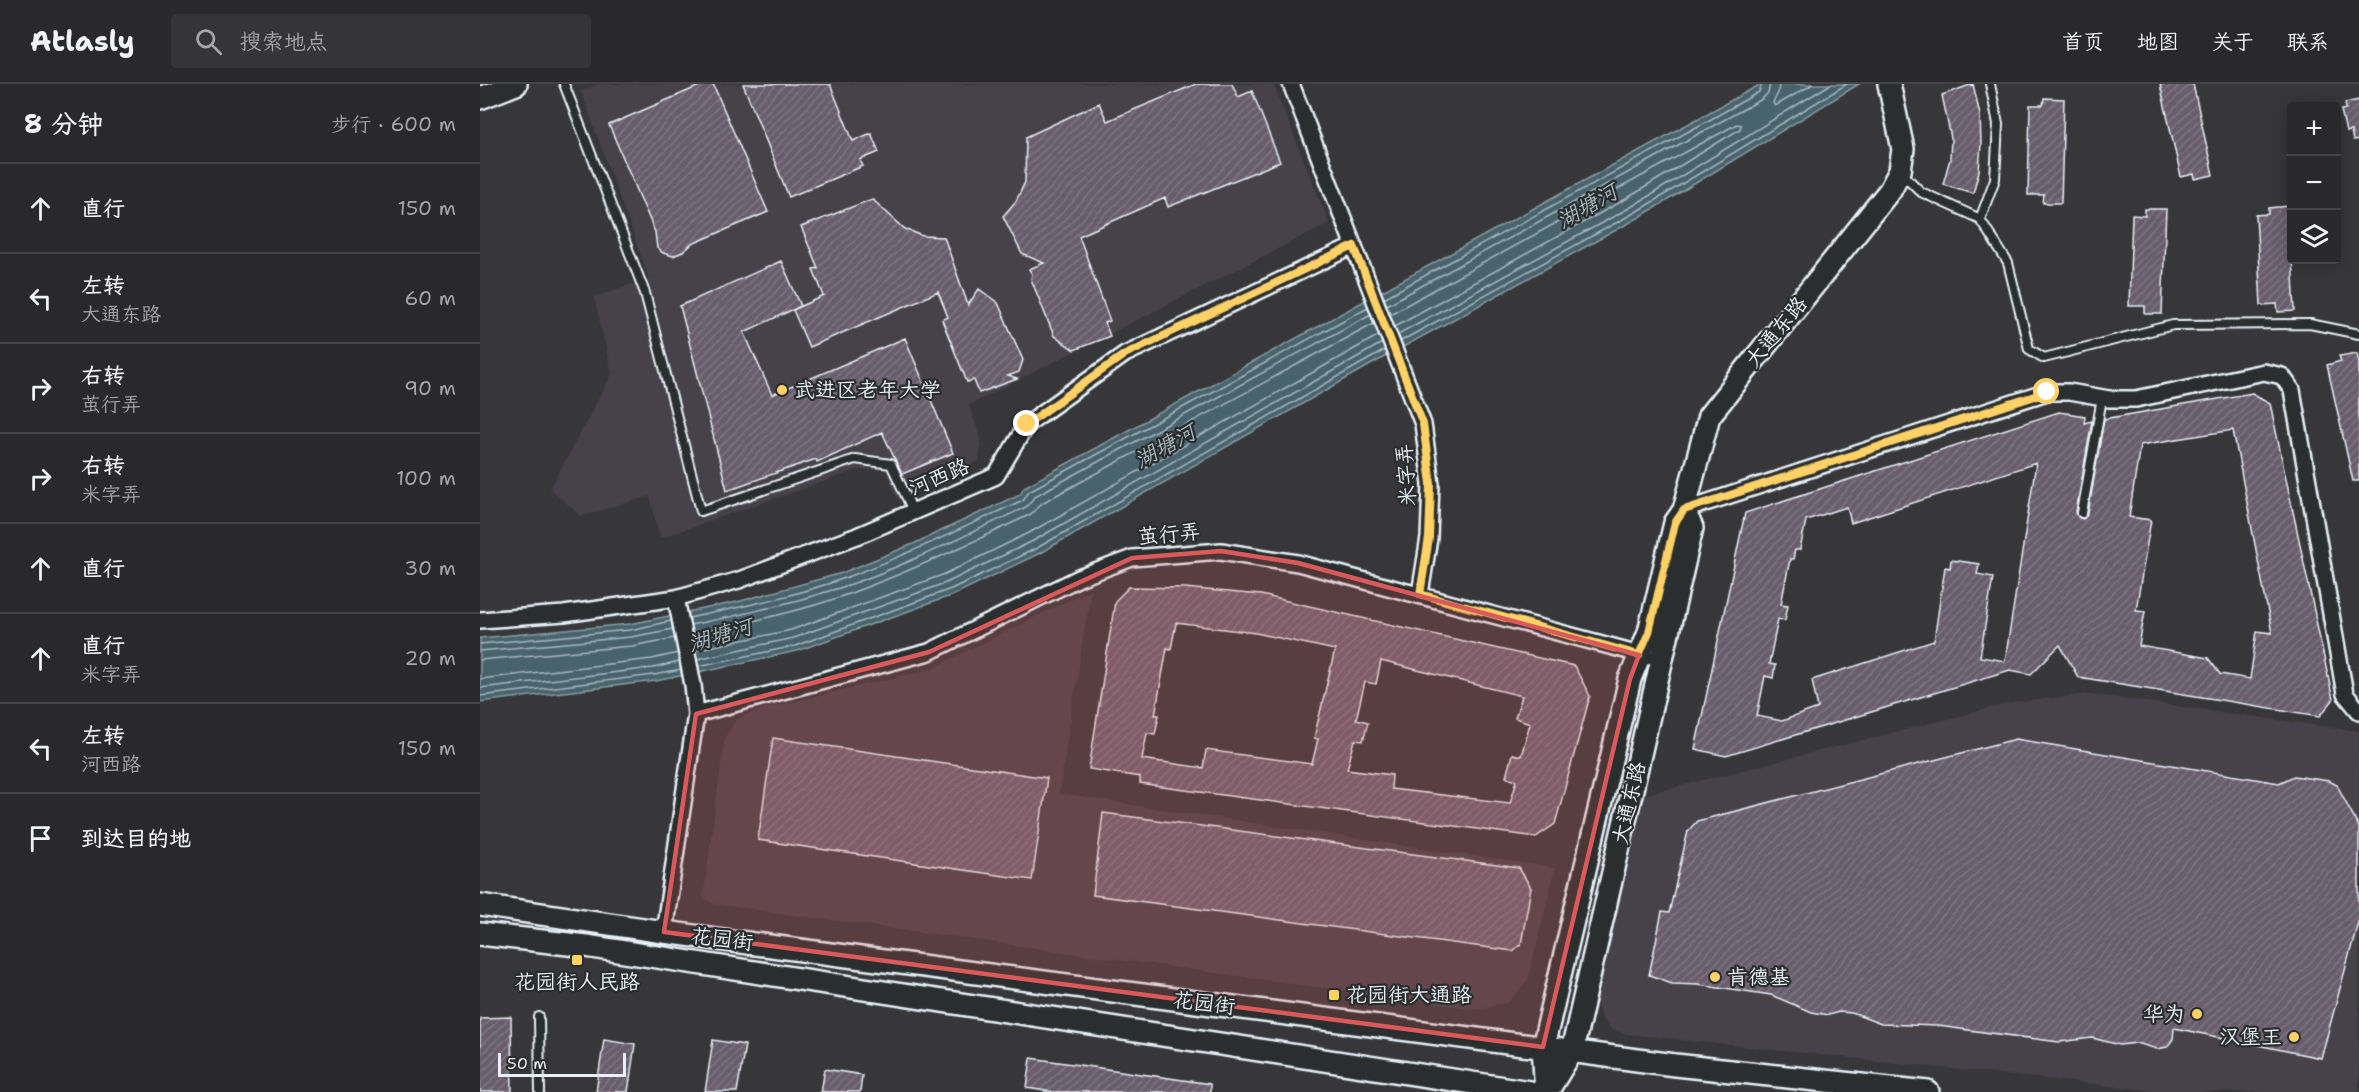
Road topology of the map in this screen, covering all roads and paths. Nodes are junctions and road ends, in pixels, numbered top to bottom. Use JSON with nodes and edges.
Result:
{"nodes":[{"id":1,"x":516,"y":84,"type":"edge"},
{"id":2,"x":564,"y":84,"type":"edge"},
{"id":3,"x":1291,"y":84,"type":"edge"},
{"id":4,"x":1990,"y":84,"type":"edge"},
{"id":5,"x":1889,"y":85,"type":"edge"},
{"id":6,"x":480,"y":98,"type":"edge"},
{"id":7,"x":1900,"y":171,"type":"junction"},
{"id":8,"x":1980,"y":219,"type":"junction"},
{"id":9,"x":1354,"y":246,"type":"junction"},
{"id":10,"x":2359,"y":334,"type":"edge"},
{"id":11,"x":2102,"y":398,"type":"junction"},
{"id":12,"x":1684,"y":510,"type":"junction"},
{"id":13,"x":913,"y":511,"type":"junction"},
{"id":14,"x":2082,"y":513,"type":"dead end"},
{"id":15,"x":1420,"y":594,"type":"junction"},
{"id":16,"x":677,"y":604,"type":"junction"},
{"id":17,"x":480,"y":620,"type":"edge"},
{"id":18,"x":1639,"y":655,"type":"junction"},
{"id":19,"x":1662,"y":659,"type":"junction"},
{"id":20,"x":2359,"y":711,"type":"edge"},
{"id":21,"x":696,"y":714,"type":"junction"},
{"id":22,"x":480,"y":905,"type":"edge"},
{"id":23,"x":664,"y":932,"type":"junction"},
{"id":24,"x":480,"y":934,"type":"edge"},
{"id":25,"x":539,"y":1017,"type":"dead end"},
{"id":26,"x":1543,"y":1047,"type":"junction"},
{"id":27,"x":1572,"y":1051,"type":"junction"},
{"id":28,"x":540,"y":1092,"type":"edge"},
{"id":29,"x":1530,"y":1092,"type":"edge"},
{"id":30,"x":1547,"y":1092,"type":"edge"},
{"id":31,"x":1928,"y":1092,"type":"edge"}],
"edges":[{"from":1,"to":6,"type":"main road"},
{"from":2,"to":13,"type":"lane"},
{"from":3,"to":9,"type":"street"},
{"from":4,"to":8,"type":"lane"},
{"from":5,"to":7,"type":"main road"},
{"from":7,"to":8,"type":"lane"},
{"from":7,"to":12,"type":"main road","name":"大通东路"},
{"from":8,"to":10,"type":"lane"},
{"from":9,"to":13,"type":"street","name":"河西路"},
{"from":9,"to":15,"type":"street","name":"米字弄"},
{"from":11,"to":12,"type":"street"},
{"from":11,"to":14,"type":"lane"},
{"from":11,"to":20,"type":"street"},
{"from":12,"to":18,"type":"main road","name":"大通东路"},
{"from":12,"to":19,"type":"main road","name":"大通东路"},
{"from":13,"to":16,"type":"street","name":"河西路"},
{"from":15,"to":18,"type":"street","name":"茧行弄"},
{"from":15,"to":21,"type":"street","name":"茧行弄"},
{"from":16,"to":17,"type":"street","name":"河西路"},
{"from":16,"to":21,"type":"street"},
{"from":18,"to":19,"type":"street","name":"茧行弄"},
{"from":18,"to":26,"type":"main road","name":"大通东路"},
{"from":19,"to":27,"type":"main road","name":"大通东路"},
{"from":21,"to":23,"type":"street"},
{"from":22,"to":23,"type":"main road","name":"花园街"},
{"from":23,"to":26,"type":"main road","name":"花园街"},
{"from":24,"to":29,"type":"main road","name":"花园街"},
{"from":25,"to":28,"type":"lane"},
{"from":26,"to":27,"type":"main road","name":"花园街"},
{"from":26,"to":30,"type":"main road","name":"大通东路"},
{"from":27,"to":30,"type":"main road","name":"大通东路"},
{"from":27,"to":31,"type":"main road","name":"花园街"}]}
